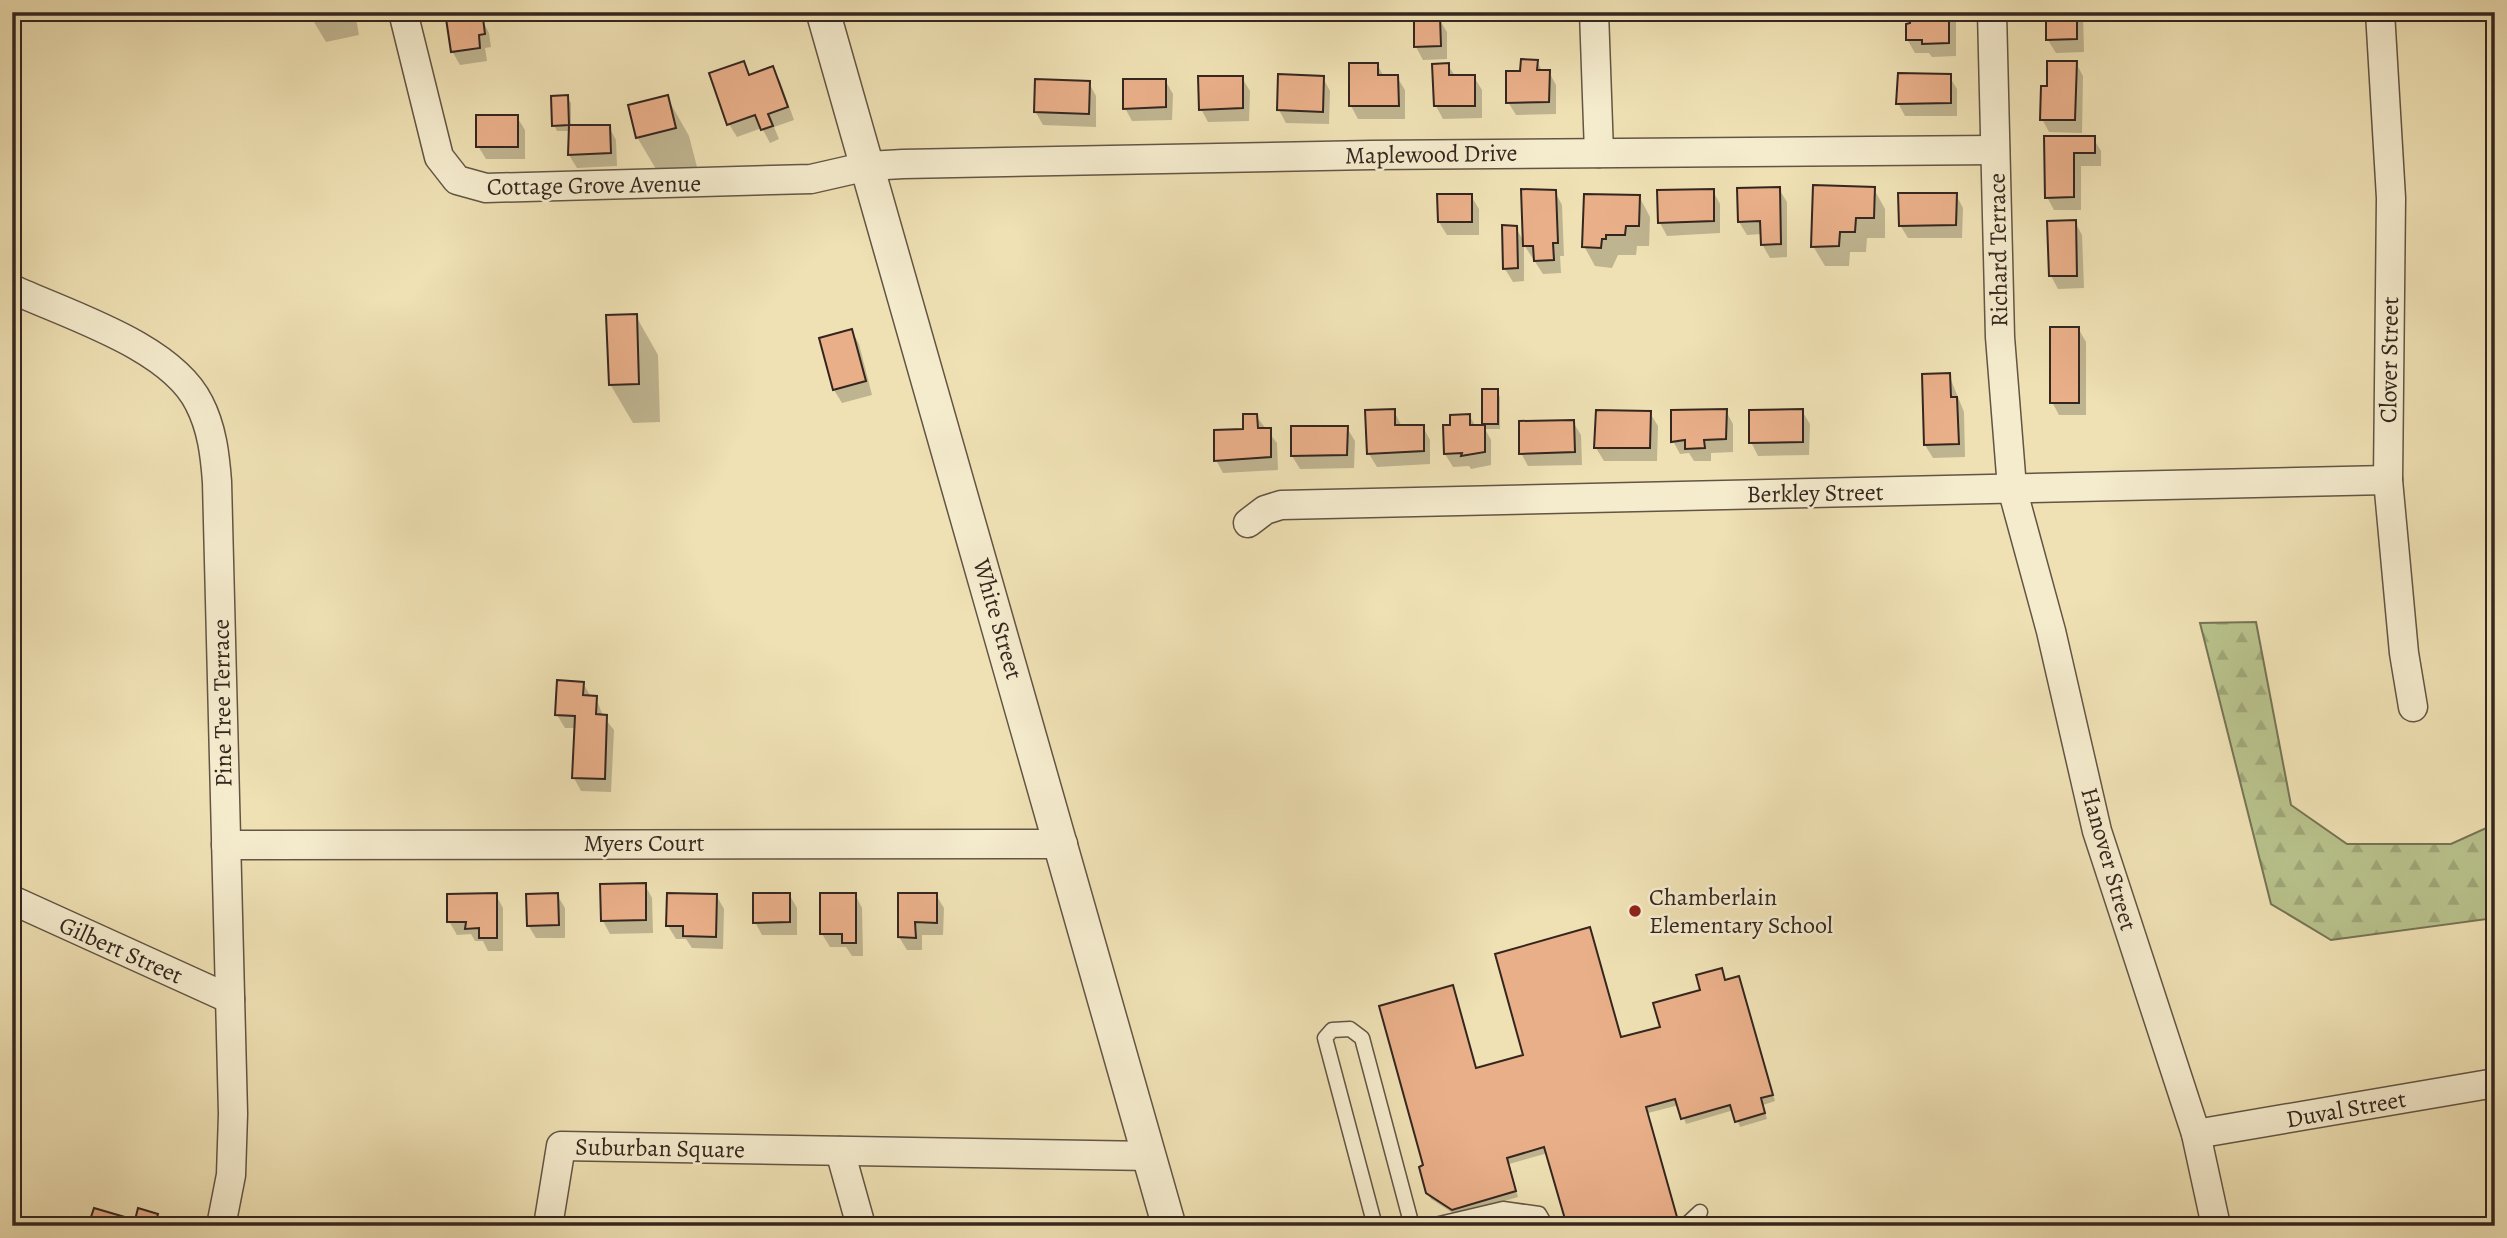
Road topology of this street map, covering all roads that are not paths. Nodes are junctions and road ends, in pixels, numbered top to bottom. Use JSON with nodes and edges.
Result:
{"nodes":[{"id":1,"x":403,"y":12,"type":"edge"},
{"id":2,"x":823,"y":12,"type":"edge"},
{"id":3,"x":1594,"y":12,"type":"edge"},
{"id":4,"x":1992,"y":12,"type":"edge"},
{"id":5,"x":2380,"y":12,"type":"edge"},
{"id":6,"x":1995,"y":150,"type":"junction"},
{"id":7,"x":1599,"y":153,"type":"junction"},
{"id":8,"x":868,"y":166,"type":"junction"},
{"id":9,"x":12,"y":289,"type":"edge"},
{"id":10,"x":2388,"y":480,"type":"junction"},
{"id":11,"x":2011,"y":488,"type":"junction"},
{"id":12,"x":1248,"y":523,"type":"dead end"},
{"id":13,"x":2413,"y":706,"type":"dead end"},
{"id":14,"x":1063,"y":844,"type":"junction"},
{"id":15,"x":226,"y":845,"type":"junction"},
{"id":16,"x":12,"y":900,"type":"edge"},
{"id":17,"x":230,"y":999,"type":"junction"},
{"id":18,"x":2495,"y":1083,"type":"edge"},
{"id":19,"x":2196,"y":1134,"type":"junction"},
{"id":20,"x":840,"y":1151,"type":"junction"},
{"id":21,"x":1150,"y":1156,"type":"junction"},
{"id":22,"x":1503,"y":1209,"type":"junction"},
{"id":23,"x":1700,"y":1212,"type":"dead end"},
{"id":24,"x":221,"y":1226,"type":"edge"},
{"id":25,"x":548,"y":1226,"type":"edge"},
{"id":26,"x":861,"y":1226,"type":"edge"},
{"id":27,"x":1169,"y":1226,"type":"edge"},
{"id":28,"x":1375,"y":1226,"type":"edge"},
{"id":29,"x":1412,"y":1226,"type":"edge"},
{"id":30,"x":1431,"y":1226,"type":"edge"},
{"id":31,"x":1507,"y":1226,"type":"edge"},
{"id":32,"x":1546,"y":1226,"type":"edge"},
{"id":33,"x":1685,"y":1226,"type":"edge"},
{"id":34,"x":2216,"y":1226,"type":"edge"}],
"edges":[{"from":1,"to":8,"type":"street","name":"Cottage Grove Avenue"},
{"from":2,"to":8,"type":"street","name":"White Street"},
{"from":3,"to":7,"type":"street"},
{"from":4,"to":6,"type":"street","name":"Richard Terrace"},
{"from":5,"to":10,"type":"street","name":"Clover Street"},
{"from":6,"to":7,"type":"street","name":"Maplewood Drive"},
{"from":6,"to":11,"type":"street","name":"Richard Terrace"},
{"from":7,"to":8,"type":"street","name":"Maplewood Drive"},
{"from":8,"to":14,"type":"street","name":"White Street"},
{"from":9,"to":15,"type":"street","name":"Pine Tree Terrace"},
{"from":10,"to":11,"type":"street","name":"Berkley Street"},
{"from":10,"to":13,"type":"street","name":"Clover Street"},
{"from":11,"to":12,"type":"street","name":"Berkley Street"},
{"from":11,"to":19,"type":"street","name":"Hanover Street"},
{"from":14,"to":15,"type":"street","name":"Myers Court"},
{"from":14,"to":21,"type":"street","name":"White Street"},
{"from":15,"to":17,"type":"street","name":"Pine Tree Terrace"},
{"from":16,"to":17,"type":"street","name":"Gilbert Street"},
{"from":17,"to":24,"type":"street","name":"Pine Tree Terrace"},
{"from":18,"to":19,"type":"street","name":"Duval Street"},
{"from":19,"to":34,"type":"street","name":"Hanover Street"},
{"from":20,"to":21,"type":"street","name":"Suburban Square"},
{"from":20,"to":25,"type":"street","name":"Suburban Square"},
{"from":20,"to":26,"type":"street"},
{"from":21,"to":27,"type":"street","name":"White Street"},
{"from":22,"to":30,"type":"lane"},
{"from":22,"to":31,"type":"lane"},
{"from":22,"to":32,"type":"lane"},
{"from":23,"to":33,"type":"lane"},
{"from":28,"to":29,"type":"lane"}]}
